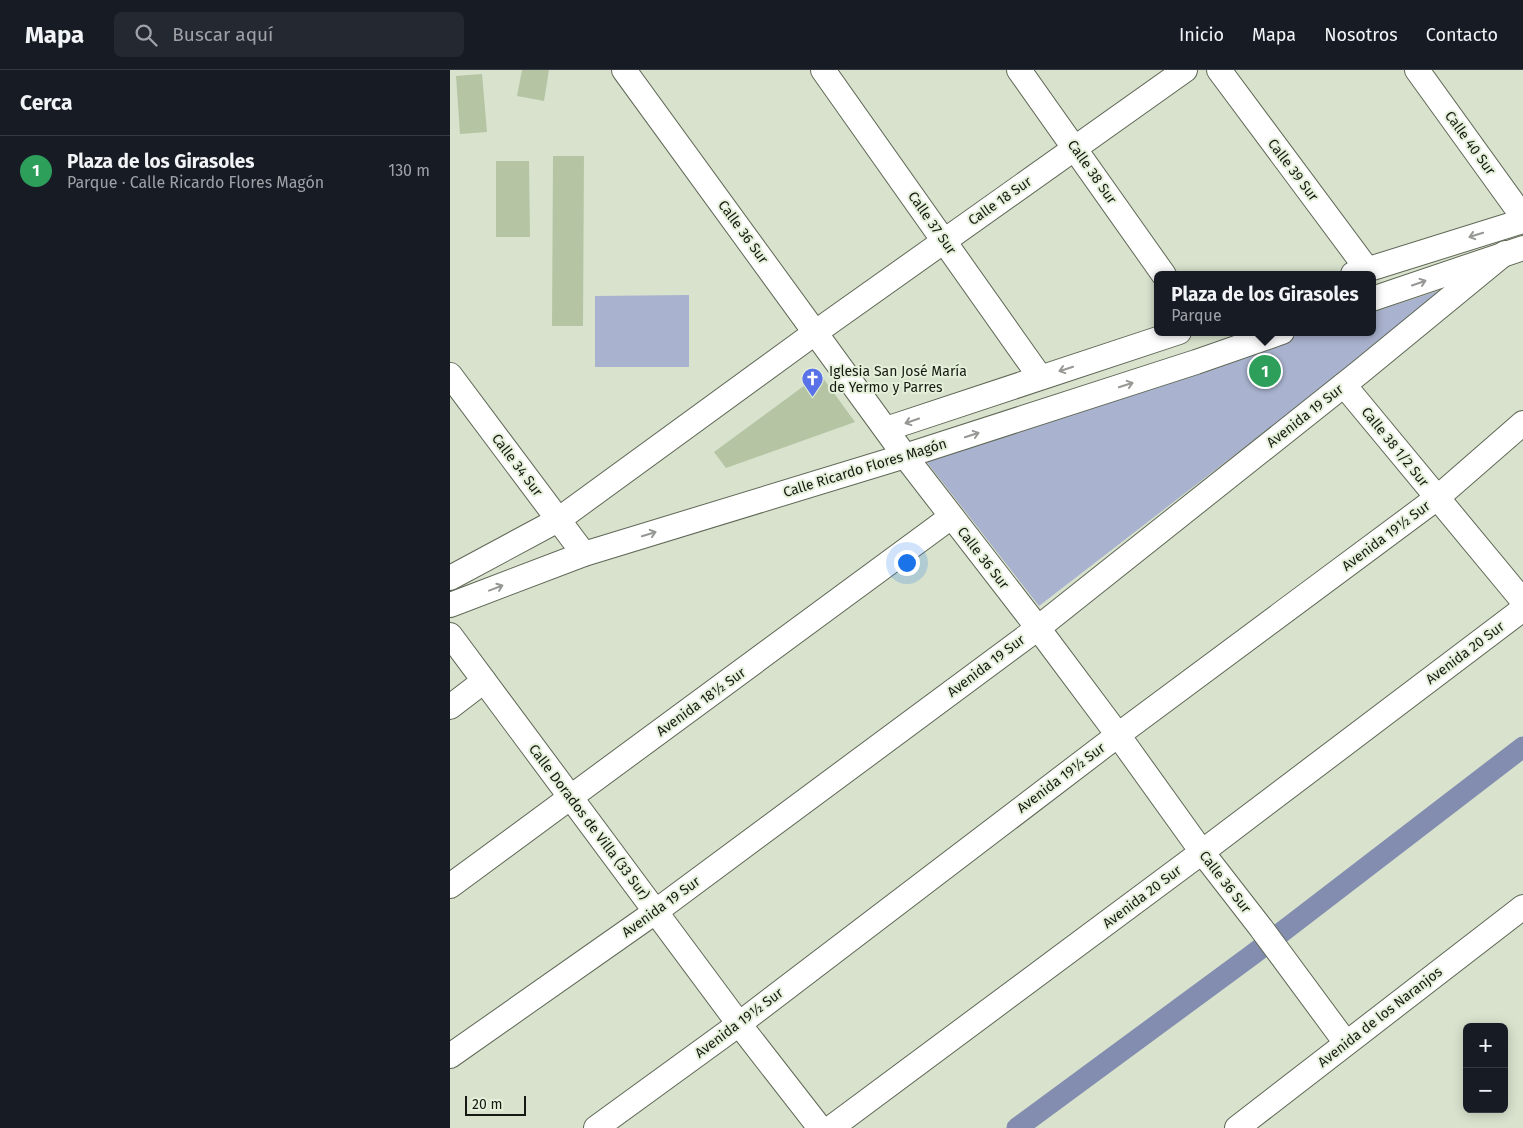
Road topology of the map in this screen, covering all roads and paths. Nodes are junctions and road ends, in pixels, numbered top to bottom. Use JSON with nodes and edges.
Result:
{"nodes":[{"id":1,"x":624,"y":70,"type":"edge"},
{"id":2,"x":823,"y":70,"type":"edge"},
{"id":3,"x":1019,"y":70,"type":"edge"},
{"id":4,"x":1185,"y":70,"type":"edge"},
{"id":5,"x":1219,"y":70,"type":"edge"},
{"id":6,"x":1417,"y":70,"type":"edge"},
{"id":7,"x":1075,"y":148,"type":"junction"},
{"id":8,"x":1523,"y":219,"type":"edge"},
{"id":9,"x":945,"y":240,"type":"junction"},
{"id":10,"x":1518,"y":250,"type":"edge"},
{"id":11,"x":1161,"y":271,"type":"edge"},
{"id":12,"x":1358,"y":271,"type":"edge"},
{"id":13,"x":1362,"y":271,"type":"edge"},
{"id":14,"x":1376,"y":298,"type":"edge"},
{"id":15,"x":816,"y":332,"type":"junction"},
{"id":16,"x":1167,"y":336,"type":"edge"},
{"id":17,"x":1271,"y":336,"type":"edge"},
{"id":18,"x":450,"y":375,"type":"edge"},
{"id":19,"x":1040,"y":377,"type":"junction"},
{"id":20,"x":1344,"y":385,"type":"junction"},
{"id":21,"x":1523,"y":423,"type":"edge"},
{"id":22,"x":886,"y":429,"type":"junction"},
{"id":23,"x":905,"y":456,"type":"junction"},
{"id":24,"x":1437,"y":498,"type":"junction"},
{"id":25,"x":951,"y":517,"type":"junction"},
{"id":26,"x":558,"y":520,"type":"junction"},
{"id":27,"x":584,"y":554,"type":"junction"},
{"id":28,"x":450,"y":578,"type":"edge"},
{"id":29,"x":1523,"y":600,"type":"edge"},
{"id":30,"x":450,"y":605,"type":"edge"},
{"id":31,"x":1523,"y":609,"type":"edge"},
{"id":32,"x":1038,"y":628,"type":"junction"},
{"id":33,"x":450,"y":635,"type":"edge"},
{"id":34,"x":484,"y":681,"type":"junction"},
{"id":35,"x":450,"y":707,"type":"edge"},
{"id":36,"x":1118,"y":735,"type":"junction"},
{"id":37,"x":570,"y":798,"type":"junction"},
{"id":38,"x":1202,"y":852,"type":"junction"},
{"id":39,"x":450,"y":886,"type":"edge"},
{"id":40,"x":1523,"y":907,"type":"edge"},
{"id":41,"x":655,"y":912,"type":"junction"},
{"id":42,"x":739,"y":1024,"type":"junction"},
{"id":43,"x":1346,"y":1043,"type":"junction"},
{"id":44,"x":450,"y":1056,"type":"edge"},
{"id":45,"x":596,"y":1128,"type":"edge"},
{"id":46,"x":820,"y":1128,"type":"edge"},
{"id":47,"x":832,"y":1128,"type":"edge"},
{"id":48,"x":1237,"y":1128,"type":"edge"}],
"edges":[{"from":1,"to":15,"type":"street","name":"Calle 36 Sur"},
{"from":2,"to":9,"type":"street","name":"Calle 37 Sur"},
{"from":3,"to":7,"type":"street","name":"Calle 38 Sur"},
{"from":4,"to":7,"type":"street","name":"Calle 18 Sur"},
{"from":5,"to":12,"type":"street","name":"Calle 39 Sur"},
{"from":6,"to":8,"type":"street","name":"Calle 40 Sur"},
{"from":7,"to":9,"type":"street","name":"Calle 18 Sur"},
{"from":7,"to":11,"type":"street","name":"Calle 38 Sur"},
{"from":8,"to":13,"type":"street","one_way":true},
{"from":9,"to":15,"type":"street","name":"Calle 18 Sur"},
{"from":9,"to":19,"type":"street","name":"Calle 37 Sur"},
{"from":14,"to":10,"type":"street","one_way":true},
{"from":10,"to":20,"type":"street","name":"Avenida 19 Sur"},
{"from":15,"to":22,"type":"street","name":"Calle 36 Sur"},
{"from":15,"to":26,"type":"street"},
{"from":16,"to":19,"type":"street","one_way":true},
{"from":23,"to":17,"type":"street","name":"Calle Ricardo Flores Magón","one_way":true},
{"from":18,"to":26,"type":"street","name":"Calle 34 Sur"},
{"from":19,"to":22,"type":"street","one_way":true},
{"from":20,"to":24,"type":"street","name":"Calle 38 1/2 Sur"},
{"from":20,"to":32,"type":"street","name":"Avenida 19 Sur"},
{"from":21,"to":24,"type":"street","name":"Avenida 19½ Sur"},
{"from":22,"to":23,"type":"street","name":"Calle 36 Sur"},
{"from":23,"to":25,"type":"street","name":"Calle 36 Sur"},
{"from":27,"to":23,"type":"street","name":"Calle Ricardo Flores Magón","one_way":true},
{"from":24,"to":29,"type":"street","name":"Calle 38 1/2 Sur"},
{"from":24,"to":36,"type":"street","name":"Avenida 19½ Sur"},
{"from":25,"to":32,"type":"street","name":"Calle 36 Sur"},
{"from":25,"to":37,"type":"street","name":"Avenida 18½ Sur"},
{"from":26,"to":27,"type":"street","name":"Calle 34 Sur"},
{"from":26,"to":28,"type":"street"},
{"from":30,"to":27,"type":"street","name":"Calle Ricardo Flores Magón","one_way":true},
{"from":31,"to":38,"type":"street","name":"Avenida 20 Sur"},
{"from":32,"to":36,"type":"street","name":"Calle 36 Sur"},
{"from":32,"to":41,"type":"street","name":"Avenida 19 Sur"},
{"from":33,"to":34,"type":"street","name":"Calle Dorados de Villa (33 Sur)"},
{"from":34,"to":35,"type":"street"},
{"from":34,"to":37,"type":"street","name":"Calle Dorados de Villa (33 Sur)"},
{"from":36,"to":38,"type":"street","name":"Calle 36 Sur"},
{"from":36,"to":42,"type":"street","name":"Avenida 19½ Sur"},
{"from":37,"to":39,"type":"street","name":"Avenida 18½ Sur"},
{"from":37,"to":41,"type":"street","name":"Calle Dorados de Villa (33 Sur)"},
{"from":38,"to":43,"type":"street","name":"Calle 36 Sur"},
{"from":38,"to":47,"type":"street","name":"Avenida 20 Sur"},
{"from":40,"to":43,"type":"street","name":"Avenida de los Naranjos"},
{"from":41,"to":42,"type":"street","name":"Calle Dorados de Villa (33 Sur)"},
{"from":41,"to":44,"type":"street","name":"Avenida 19 Sur"},
{"from":42,"to":45,"type":"street","name":"Avenida 19½ Sur"},
{"from":42,"to":46,"type":"street","name":"Calle Dorados de Villa (33 Sur)"},
{"from":43,"to":48,"type":"street","name":"Avenida de los Naranjos"}]}
